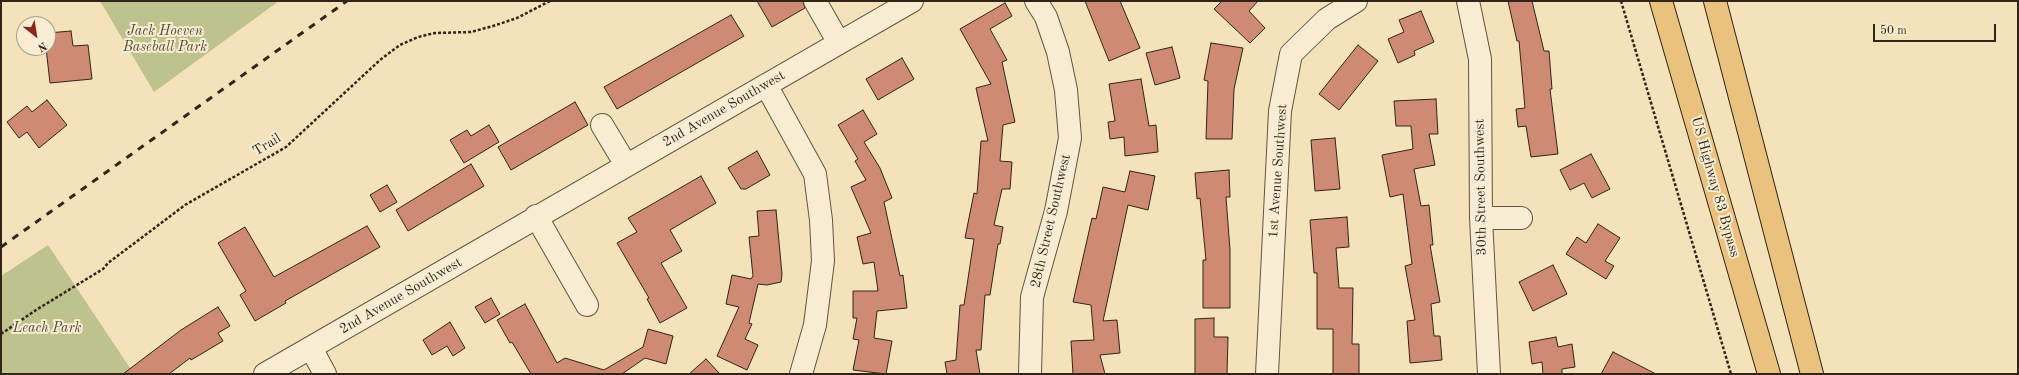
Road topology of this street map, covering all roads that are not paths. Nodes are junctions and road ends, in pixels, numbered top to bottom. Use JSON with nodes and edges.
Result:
{"nodes":[{"id":1,"x":815,"y":1,"type":"edge"},
{"id":2,"x":912,"y":1,"type":"edge"},
{"id":3,"x":1036,"y":1,"type":"edge"},
{"id":4,"x":1356,"y":1,"type":"edge"},
{"id":5,"x":1468,"y":1,"type":"edge"},
{"id":6,"x":1661,"y":1,"type":"edge"},
{"id":7,"x":1714,"y":1,"type":"edge"},
{"id":8,"x":838,"y":42,"type":"junction"},
{"id":9,"x":766,"y":85,"type":"junction"},
{"id":10,"x":602,"y":125,"type":"dead end"},
{"id":11,"x":626,"y":165,"type":"junction"},
{"id":12,"x":536,"y":216,"type":"junction"},
{"id":13,"x":1481,"y":218,"type":"junction"},
{"id":14,"x":1521,"y":218,"type":"dead end"},
{"id":15,"x":587,"y":304,"type":"dead end"},
{"id":16,"x":311,"y":348,"type":"junction"},
{"id":17,"x":265,"y":374,"type":"edge"},
{"id":18,"x":325,"y":374,"type":"edge"},
{"id":19,"x":801,"y":374,"type":"edge"},
{"id":20,"x":1030,"y":374,"type":"edge"},
{"id":21,"x":1267,"y":374,"type":"edge"},
{"id":22,"x":1489,"y":374,"type":"edge"},
{"id":23,"x":1769,"y":374,"type":"edge"},
{"id":24,"x":1812,"y":374,"type":"edge"}],
"edges":[{"from":1,"to":8,"type":"street"},
{"from":2,"to":8,"type":"street","name":"2nd Avenue Southwest"},
{"from":3,"to":20,"type":"street","name":"28th Street Southwest"},
{"from":4,"to":21,"type":"street","name":"1st Avenue Southwest"},
{"from":5,"to":13,"type":"street","name":"30th Street Southwest"},
{"from":6,"to":23,"type":"highway","name":"US Highway 83 Bypass"},
{"from":7,"to":24,"type":"highway"},
{"from":8,"to":9,"type":"street","name":"2nd Avenue Southwest"},
{"from":9,"to":11,"type":"street","name":"2nd Avenue Southwest"},
{"from":9,"to":19,"type":"street"},
{"from":10,"to":11,"type":"street"},
{"from":11,"to":12,"type":"street","name":"2nd Avenue Southwest"},
{"from":12,"to":15,"type":"street"},
{"from":12,"to":16,"type":"street","name":"2nd Avenue Southwest"},
{"from":13,"to":14,"type":"street"},
{"from":13,"to":22,"type":"street","name":"30th Street Southwest"},
{"from":16,"to":17,"type":"street","name":"2nd Avenue Southwest"},
{"from":16,"to":18,"type":"street"}]}
